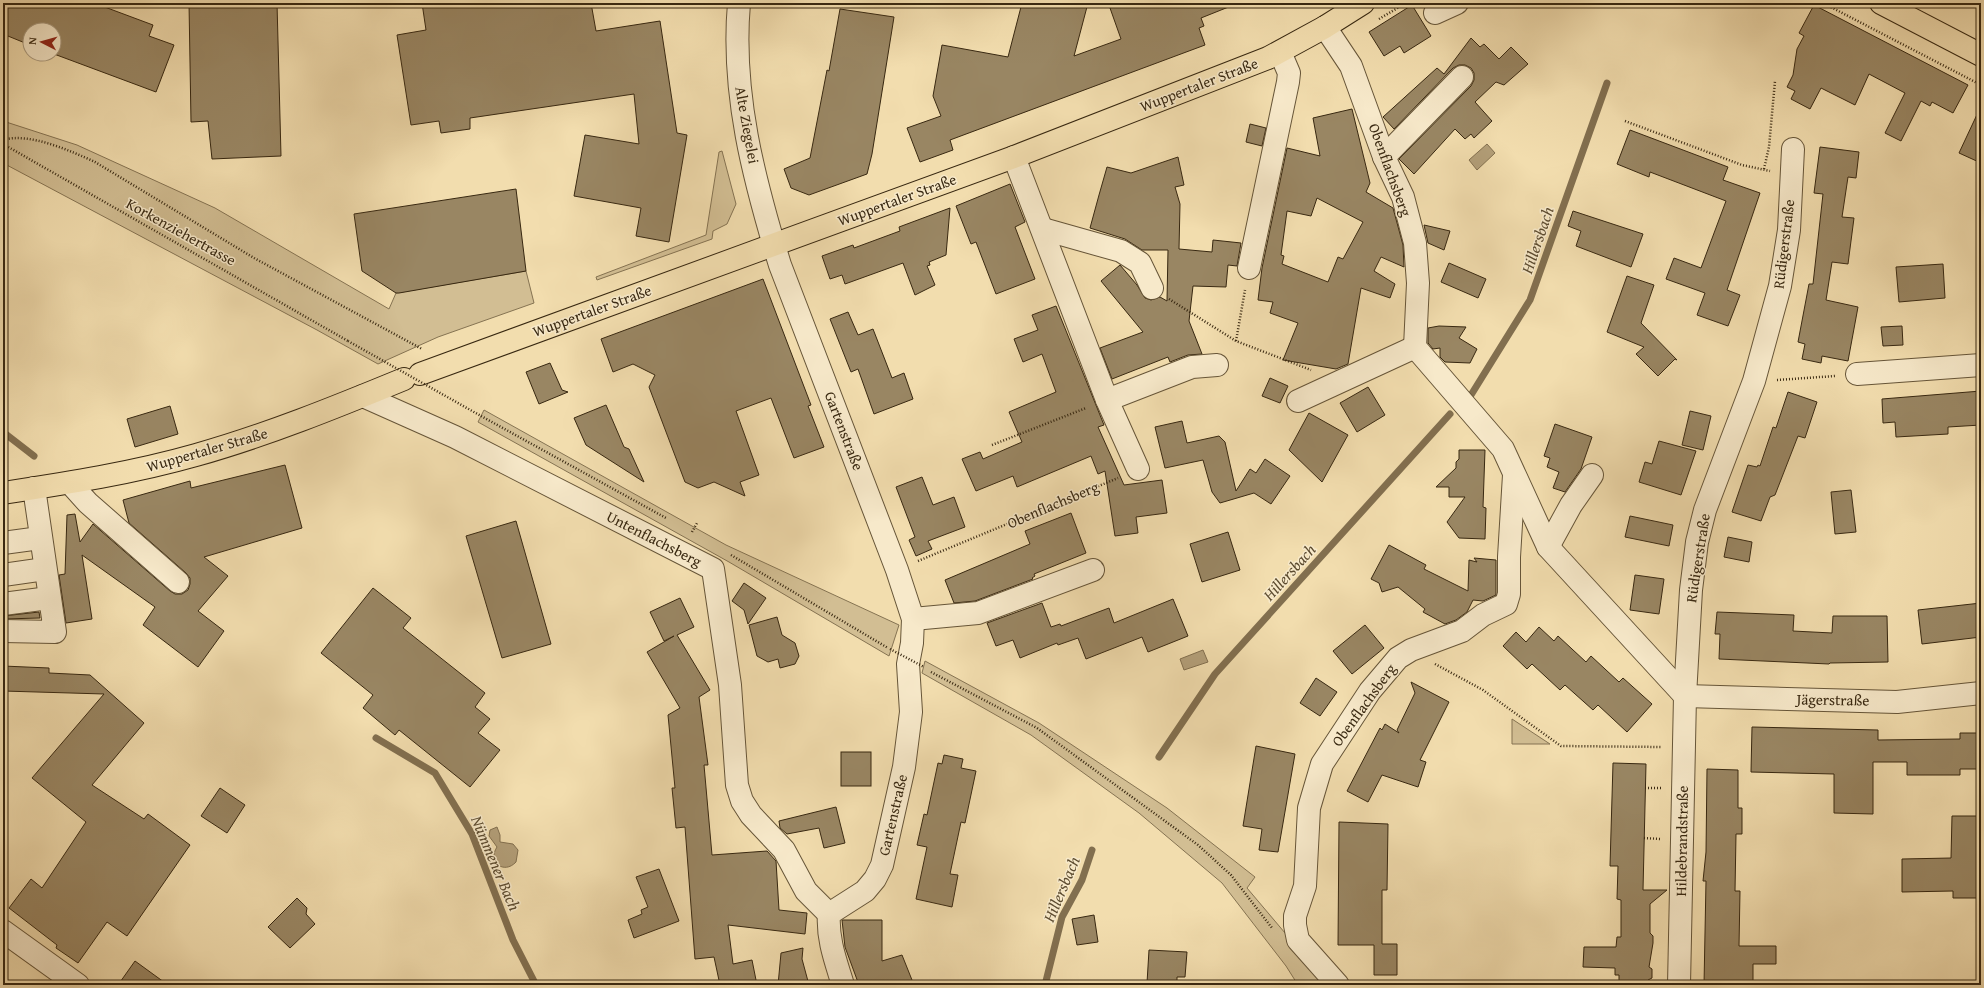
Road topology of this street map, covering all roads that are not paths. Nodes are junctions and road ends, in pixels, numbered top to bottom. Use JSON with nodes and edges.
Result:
{"nodes":[{"id":1,"x":739,"y":3,"type":"edge"},
{"id":2,"x":1363,"y":3,"type":"edge"},
{"id":3,"x":1457,"y":3,"type":"edge"},
{"id":4,"x":1880,"y":3,"type":"edge"},
{"id":5,"x":1435,"y":13,"type":"dead end"},
{"id":6,"x":1325,"y":27,"type":"junction"},
{"id":7,"x":1280,"y":52,"type":"junction"},
{"id":8,"x":1981,"y":55,"type":"edge"},
{"id":9,"x":1462,"y":77,"type":"dead end"},
{"id":10,"x":1793,"y":149,"type":"dead end"},
{"id":11,"x":1014,"y":157,"type":"junction"},
{"id":12,"x":1384,"y":157,"type":"junction"},
{"id":13,"x":1043,"y":229,"type":"junction"},
{"id":14,"x":773,"y":244,"type":"junction"},
{"id":15,"x":1250,"y":268,"type":"road end"},
{"id":16,"x":1152,"y":288,"type":"road end"},
{"id":17,"x":1415,"y":347,"type":"junction"},
{"id":18,"x":1218,"y":365,"type":"dead end"},
{"id":19,"x":1981,"y":365,"type":"edge"},
{"id":20,"x":1857,"y":374,"type":"road end"},
{"id":21,"x":363,"y":396,"type":"junction"},
{"id":22,"x":1107,"y":400,"type":"junction"},
{"id":23,"x":1298,"y":401,"type":"dead end"},
{"id":24,"x":1138,"y":469,"type":"road end"},
{"id":25,"x":1514,"y":473,"type":"junction"},
{"id":26,"x":1592,"y":474,"type":"dead end"},
{"id":27,"x":70,"y":483,"type":"junction"},
{"id":28,"x":34,"y":488,"type":"junction"},
{"id":29,"x":3,"y":493,"type":"edge"},
{"id":30,"x":40,"y":538,"type":"junction"},
{"id":31,"x":3,"y":543,"type":"edge"},
{"id":32,"x":1548,"y":546,"type":"junction"},
{"id":33,"x":45,"y":569,"type":"junction"},
{"id":34,"x":1094,"y":570,"type":"dead end"},
{"id":35,"x":3,"y":575,"type":"edge"},
{"id":36,"x":178,"y":582,"type":"dead end"},
{"id":37,"x":49,"y":598,"type":"junction"},
{"id":38,"x":3,"y":604,"type":"edge"},
{"id":39,"x":913,"y":619,"type":"junction"},
{"id":40,"x":3,"y":631,"type":"edge"},
{"id":41,"x":1981,"y":693,"type":"edge"},
{"id":42,"x":1685,"y":696,"type":"junction"},
{"id":43,"x":829,"y":914,"type":"junction"},
{"id":44,"x":3,"y":931,"type":"edge"},
{"id":45,"x":78,"y":985,"type":"edge"},
{"id":46,"x":843,"y":985,"type":"edge"},
{"id":47,"x":1338,"y":985,"type":"edge"},
{"id":48,"x":1679,"y":985,"type":"edge"}],
"edges":[{"from":1,"to":14,"type":"street","name":"Alte Ziegelei"},
{"from":2,"to":6,"type":"main road","name":"Wuppertaler Straße"},
{"from":3,"to":5,"type":"street"},
{"from":4,"to":8,"type":"main road"},
{"from":6,"to":7,"type":"main road","name":"Wuppertaler Straße"},
{"from":6,"to":12,"type":"street","name":"Obenflachsberg"},
{"from":7,"to":11,"type":"main road","name":"Wuppertaler Straße"},
{"from":7,"to":15,"type":"street"},
{"from":9,"to":12,"type":"street"},
{"from":10,"to":42,"type":"street","name":"Rüdigerstraße"},
{"from":11,"to":13,"type":"street"},
{"from":11,"to":14,"type":"main road","name":"Wuppertaler Straße"},
{"from":12,"to":17,"type":"street","name":"Obenflachsberg"},
{"from":13,"to":16,"type":"street"},
{"from":13,"to":22,"type":"street"},
{"from":14,"to":21,"type":"main road","name":"Wuppertaler Straße"},
{"from":14,"to":39,"type":"street","name":"Gartenstraße"},
{"from":17,"to":23,"type":"street"},
{"from":17,"to":25,"type":"street","name":"Obenflachsberg"},
{"from":18,"to":22,"type":"street"},
{"from":19,"to":20,"type":"street"},
{"from":21,"to":27,"type":"main road","name":"Wuppertaler Straße"},
{"from":21,"to":43,"type":"street","name":"Untenflachsberg"},
{"from":22,"to":24,"type":"street"},
{"from":25,"to":32,"type":"street","name":"Obenflachsberg"},
{"from":25,"to":47,"type":"street","name":"Obenflachsberg"},
{"from":26,"to":32,"type":"street"},
{"from":27,"to":28,"type":"main road","name":"Wuppertaler Straße"},
{"from":27,"to":36,"type":"street"},
{"from":28,"to":29,"type":"main road","name":"Wuppertaler Straße"},
{"from":28,"to":30,"type":"street"},
{"from":30,"to":31,"type":"street"},
{"from":30,"to":33,"type":"street"},
{"from":32,"to":42,"type":"street","name":"Obenflachsberg"},
{"from":33,"to":35,"type":"street"},
{"from":33,"to":37,"type":"street"},
{"from":34,"to":39,"type":"street"},
{"from":37,"to":38,"type":"street"},
{"from":37,"to":40,"type":"street"},
{"from":39,"to":43,"type":"street","name":"Gartenstraße"},
{"from":41,"to":42,"type":"street","name":"Jägerstraße"},
{"from":42,"to":48,"type":"street","name":"Hildebrandstraße"},
{"from":43,"to":46,"type":"street"},
{"from":44,"to":45,"type":"street"}]}
